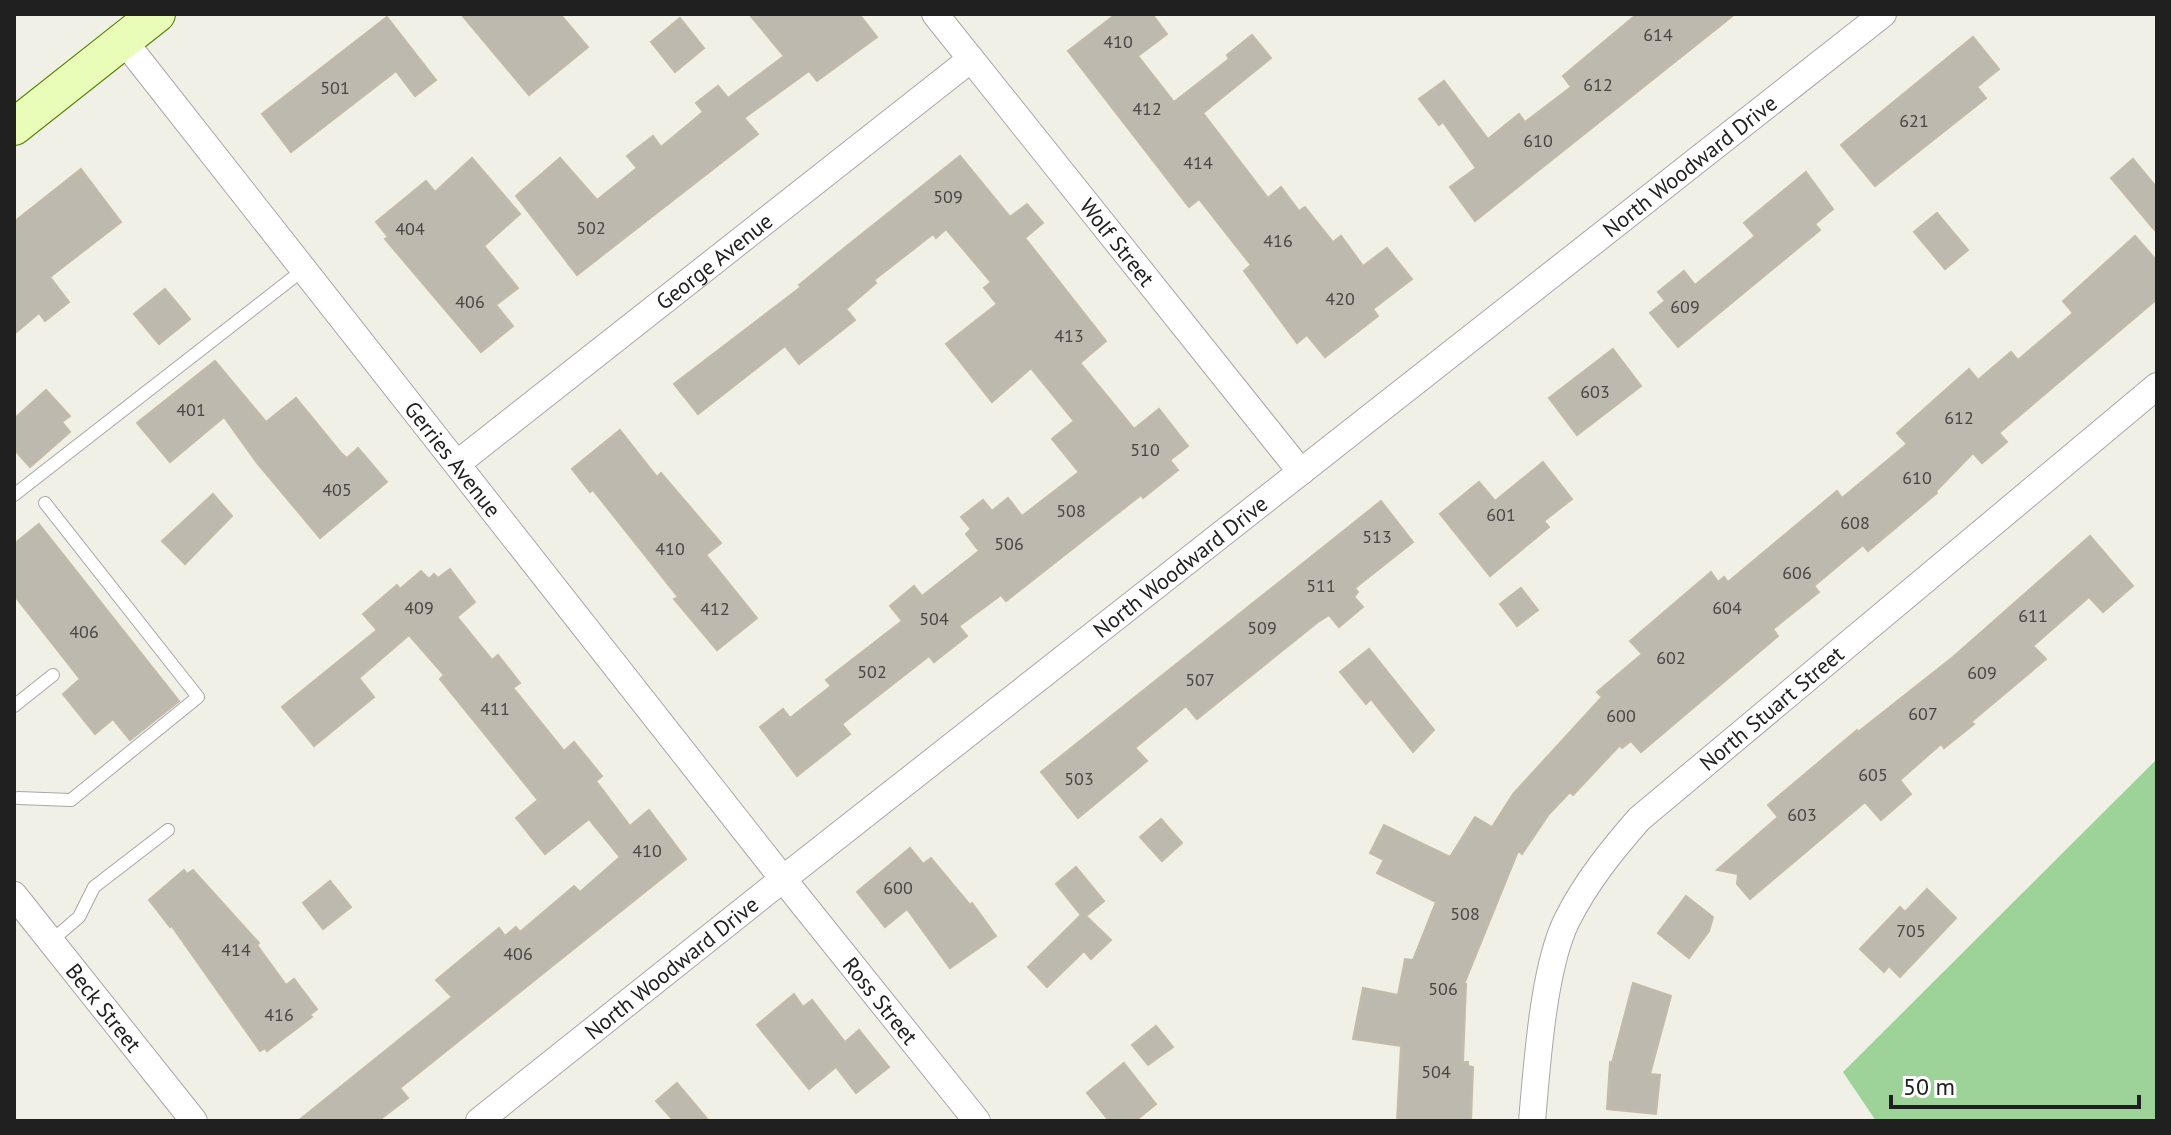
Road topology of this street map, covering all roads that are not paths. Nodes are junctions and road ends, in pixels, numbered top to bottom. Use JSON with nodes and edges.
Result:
{"nodes":[{"id":1,"x":157,"y":14,"type":"edge"},
{"id":2,"x":935,"y":14,"type":"edge"},
{"id":3,"x":1883,"y":14,"type":"edge"},
{"id":4,"x":124,"y":41,"type":"junction"},
{"id":5,"x":971,"y":59,"type":"junction"},
{"id":6,"x":14,"y":127,"type":"edge"},
{"id":7,"x":303,"y":270,"type":"junction"},
{"id":8,"x":2157,"y":386,"type":"edge"},
{"id":9,"x":458,"y":463,"type":"junction"},
{"id":10,"x":1301,"y":472,"type":"junction"},
{"id":11,"x":14,"y":495,"type":"edge"},
{"id":12,"x":45,"y":503,"type":"dead end"},
{"id":13,"x":53,"y":675,"type":"dead end"},
{"id":14,"x":14,"y":706,"type":"edge"},
{"id":15,"x":15,"y":797,"type":"edge"},
{"id":16,"x":168,"y":830,"type":"dead end"},
{"id":17,"x":783,"y":879,"type":"junction"},
{"id":18,"x":14,"y":895,"type":"edge"},
{"id":19,"x":51,"y":941,"type":"junction"},
{"id":20,"x":194,"y":1121,"type":"edge"},
{"id":21,"x":479,"y":1121,"type":"edge"},
{"id":22,"x":977,"y":1121,"type":"edge"},
{"id":23,"x":1532,"y":1121,"type":"edge"}],
"edges":[{"from":1,"to":4,"type":"main road"},
{"from":2,"to":5,"type":"street","name":"Wolf Street"},
{"from":3,"to":10,"type":"street","name":"North Woodward Drive"},
{"from":4,"to":6,"type":"main road"},
{"from":4,"to":7,"type":"street","name":"Gerries Avenue"},
{"from":5,"to":9,"type":"street","name":"George Avenue"},
{"from":5,"to":10,"type":"street","name":"Wolf Street"},
{"from":7,"to":9,"type":"street","name":"Gerries Avenue"},
{"from":7,"to":11,"type":"lane"},
{"from":8,"to":23,"type":"street","name":"North Stuart Street"},
{"from":9,"to":17,"type":"street","name":"Gerries Avenue"},
{"from":10,"to":17,"type":"street","name":"North Woodward Drive"},
{"from":12,"to":15,"type":"lane"},
{"from":13,"to":14,"type":"lane"},
{"from":16,"to":19,"type":"lane"},
{"from":17,"to":21,"type":"street","name":"North Woodward Drive"},
{"from":17,"to":22,"type":"street","name":"Ross Street"},
{"from":18,"to":19,"type":"street","name":"Beck Street"},
{"from":19,"to":20,"type":"street","name":"Beck Street"}]}
